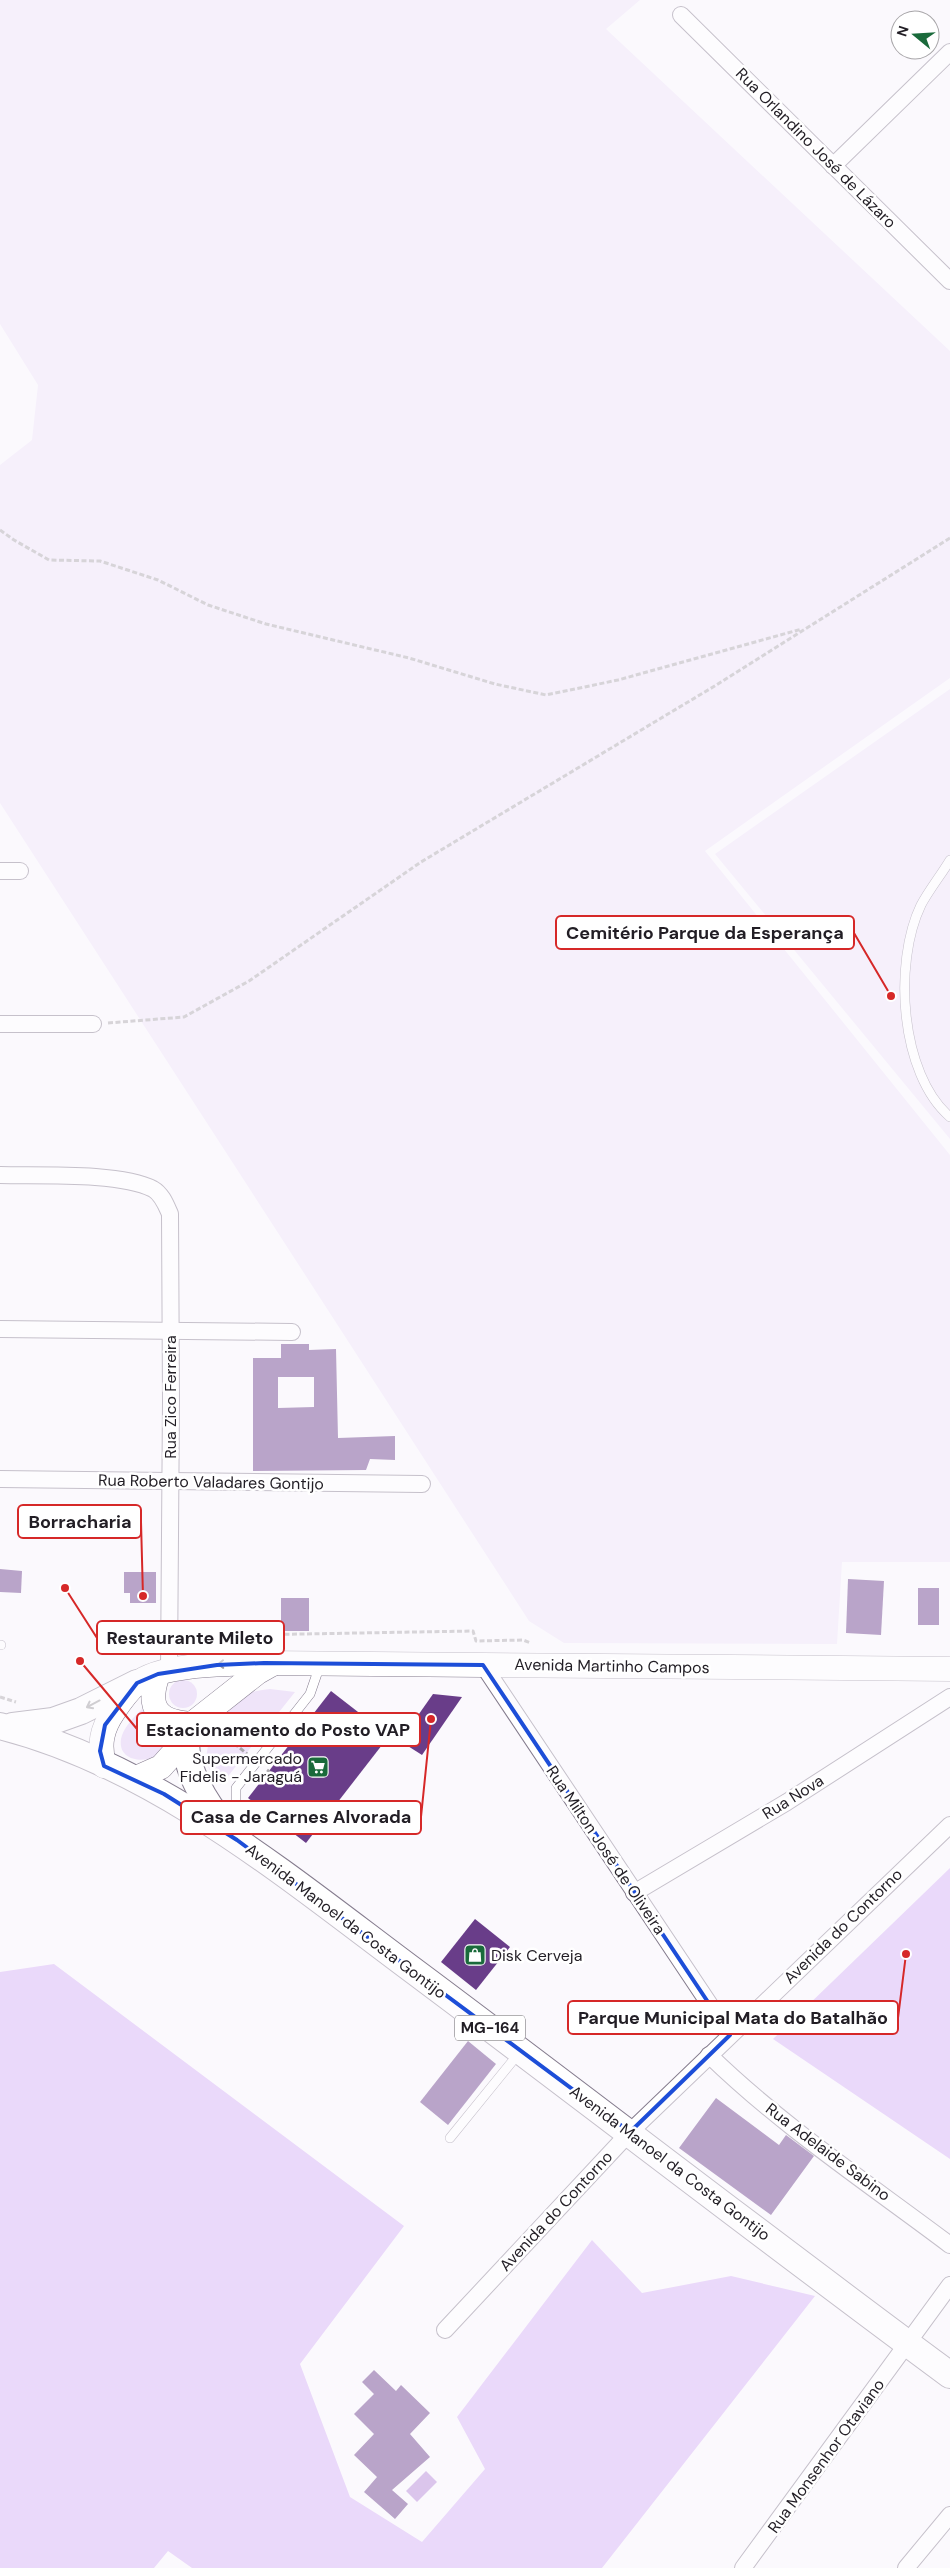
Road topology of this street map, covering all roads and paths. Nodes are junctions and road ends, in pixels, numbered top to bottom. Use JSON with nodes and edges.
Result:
{"nodes":[{"id":1,"x":681,"y":15,"type":"dead end"},
{"id":2,"x":950,"y":52,"type":"edge"},
{"id":3,"x":834,"y":166,"type":"junction"},
{"id":4,"x":950,"y":280,"type":"edge"},
{"id":5,"x":0,"y":530,"type":"edge"},
{"id":6,"x":950,"y":538,"type":"edge"},
{"id":7,"x":808,"y":628,"type":"junction"},
{"id":8,"x":950,"y":860,"type":"edge"},
{"id":9,"x":0,"y":871,"type":"edge"},
{"id":10,"x":20,"y":871,"type":"dead end"},
{"id":11,"x":0,"y":1024,"type":"edge"},
{"id":12,"x":93,"y":1024,"type":"joint"},
{"id":13,"x":950,"y":1117,"type":"edge"},
{"id":14,"x":0,"y":1175,"type":"edge"},
{"id":15,"x":0,"y":1329,"type":"edge"},
{"id":16,"x":170,"y":1331,"type":"junction"},
{"id":17,"x":292,"y":1332,"type":"dead end"},
{"id":18,"x":0,"y":1480,"type":"edge"},
{"id":19,"x":170,"y":1481,"type":"junction"},
{"id":20,"x":422,"y":1484,"type":"dead end"},
{"id":21,"x":274,"y":1663,"type":"junction"},
{"id":22,"x":320,"y":1664,"type":"junction"},
{"id":23,"x":483,"y":1665,"type":"junction"},
{"id":24,"x":950,"y":1669,"type":"edge"},
{"id":25,"x":154,"y":1676,"type":"junction"},
{"id":26,"x":950,"y":1697,"type":"edge"},
{"id":27,"x":193,"y":1726,"type":"junction"},
{"id":28,"x":2,"y":1727,"type":"edge"},
{"id":29,"x":256,"y":1761,"type":"junction"},
{"id":30,"x":104,"y":1766,"type":"junction"},
{"id":31,"x":277,"y":1778,"type":"dead end"},
{"id":32,"x":134,"y":1779,"type":"junction"},
{"id":33,"x":950,"y":1825,"type":"edge"},
{"id":34,"x":237,"y":1840,"type":"junction"},
{"id":35,"x":634,"y":1893,"type":"junction"},
{"id":36,"x":730,"y":2035,"type":"junction"},
{"id":37,"x":521,"y":2051,"type":"junction"},
{"id":38,"x":709,"y":2056,"type":"junction"},
{"id":39,"x":630,"y":2132,"type":"junction"},
{"id":40,"x":450,"y":2138,"type":"dead end"},
{"id":41,"x":950,"y":2245,"type":"edge"},
{"id":42,"x":950,"y":2285,"type":"edge"},
{"id":43,"x":445,"y":2330,"type":"dead end"},
{"id":44,"x":908,"y":2344,"type":"junction"},
{"id":45,"x":950,"y":2375,"type":"edge"},
{"id":46,"x":950,"y":2515,"type":"edge"},
{"id":47,"x":743,"y":2568,"type":"edge"},
{"id":48,"x":906,"y":2568,"type":"edge"}],
"edges":[{"from":1,"to":3,"type":"street","name":"Rua Orlandino José de Lázaro"},
{"from":2,"to":3,"type":"street"},
{"from":3,"to":4,"type":"street","name":"Rua Orlandino José de Lázaro"},
{"from":5,"to":7,"type":"path"},
{"from":6,"to":7,"type":"path"},
{"from":7,"to":12,"type":"path"},
{"from":8,"to":13,"type":"lane"},
{"from":9,"to":10,"type":"street"},
{"from":11,"to":12,"type":"street"},
{"from":14,"to":16,"type":"street","name":"Rua Zico Ferreira"},
{"from":15,"to":16,"type":"street"},
{"from":16,"to":17,"type":"street"},
{"from":16,"to":19,"type":"street","name":"Rua Zico Ferreira"},
{"from":18,"to":19,"type":"street","name":"Rua Roberto Valadares Gontijo"},
{"from":19,"to":20,"type":"street","name":"Rua Roberto Valadares Gontijo"},
{"from":19,"to":25,"type":"street","name":"Rua Zico Ferreira"},
{"from":21,"to":22,"type":"main road","name":"Avenida Martinho Campos"},
{"from":21,"to":25,"type":"main road","name":"Avenida Martinho Campos","one_way":true},
{"from":21,"to":27,"type":"main road"},
{"from":22,"to":23,"type":"main road","name":"Avenida Martinho Campos"},
{"from":22,"to":29,"type":"lane"},
{"from":23,"to":24,"type":"main road","name":"Avenida Martinho Campos"},
{"from":23,"to":35,"type":"street","name":"Rua Milton José de Oliveira"},
{"from":25,"to":27,"type":"main road"},
{"from":25,"to":28,"type":"main road","one_way":true},
{"from":25,"to":30,"type":"main road"},
{"from":26,"to":35,"type":"street","name":"Rua Nova"},
{"from":27,"to":29,"type":"path"},
{"from":27,"to":32,"type":"main road"},
{"from":27,"to":34,"type":"main road"},
{"from":28,"to":30,"type":"main road","name":"Avenida Manoel da Costa Gontijo","number":"MG-164"},
{"from":29,"to":31,"type":"path"},
{"from":29,"to":34,"type":"lane"},
{"from":30,"to":32,"type":"main road","name":"Avenida Manoel da Costa Gontijo","number":"MG-164"},
{"from":32,"to":34,"type":"main road","name":"Avenida Manoel da Costa Gontijo","number":"MG-164"},
{"from":33,"to":36,"type":"street","name":"Avenida do Contorno"},
{"from":34,"to":37,"type":"main road","name":"Avenida Manoel da Costa Gontijo","number":"MG-164"},
{"from":35,"to":36,"type":"street","name":"Rua Milton José de Oliveira"},
{"from":36,"to":38,"type":"street","name":"Avenida do Contorno"},
{"from":37,"to":39,"type":"main road","name":"Avenida Manoel da Costa Gontijo","number":"MG-164"},
{"from":37,"to":40,"type":"lane"},
{"from":38,"to":39,"type":"street","name":"Avenida do Contorno"},
{"from":38,"to":41,"type":"street","name":"Rua Adelaide Sabino"},
{"from":39,"to":43,"type":"street","name":"Avenida do Contorno"},
{"from":39,"to":44,"type":"main road","name":"Avenida Manoel da Costa Gontijo","number":"MG-164"},
{"from":42,"to":44,"type":"street","name":"Rua Monsenhor Otaviano"},
{"from":44,"to":45,"type":"main road","name":"Avenida Manoel da Costa Gontijo","number":"MG-164"},
{"from":44,"to":47,"type":"street","name":"Rua Monsenhor Otaviano"},
{"from":46,"to":48,"type":"street"}]}
